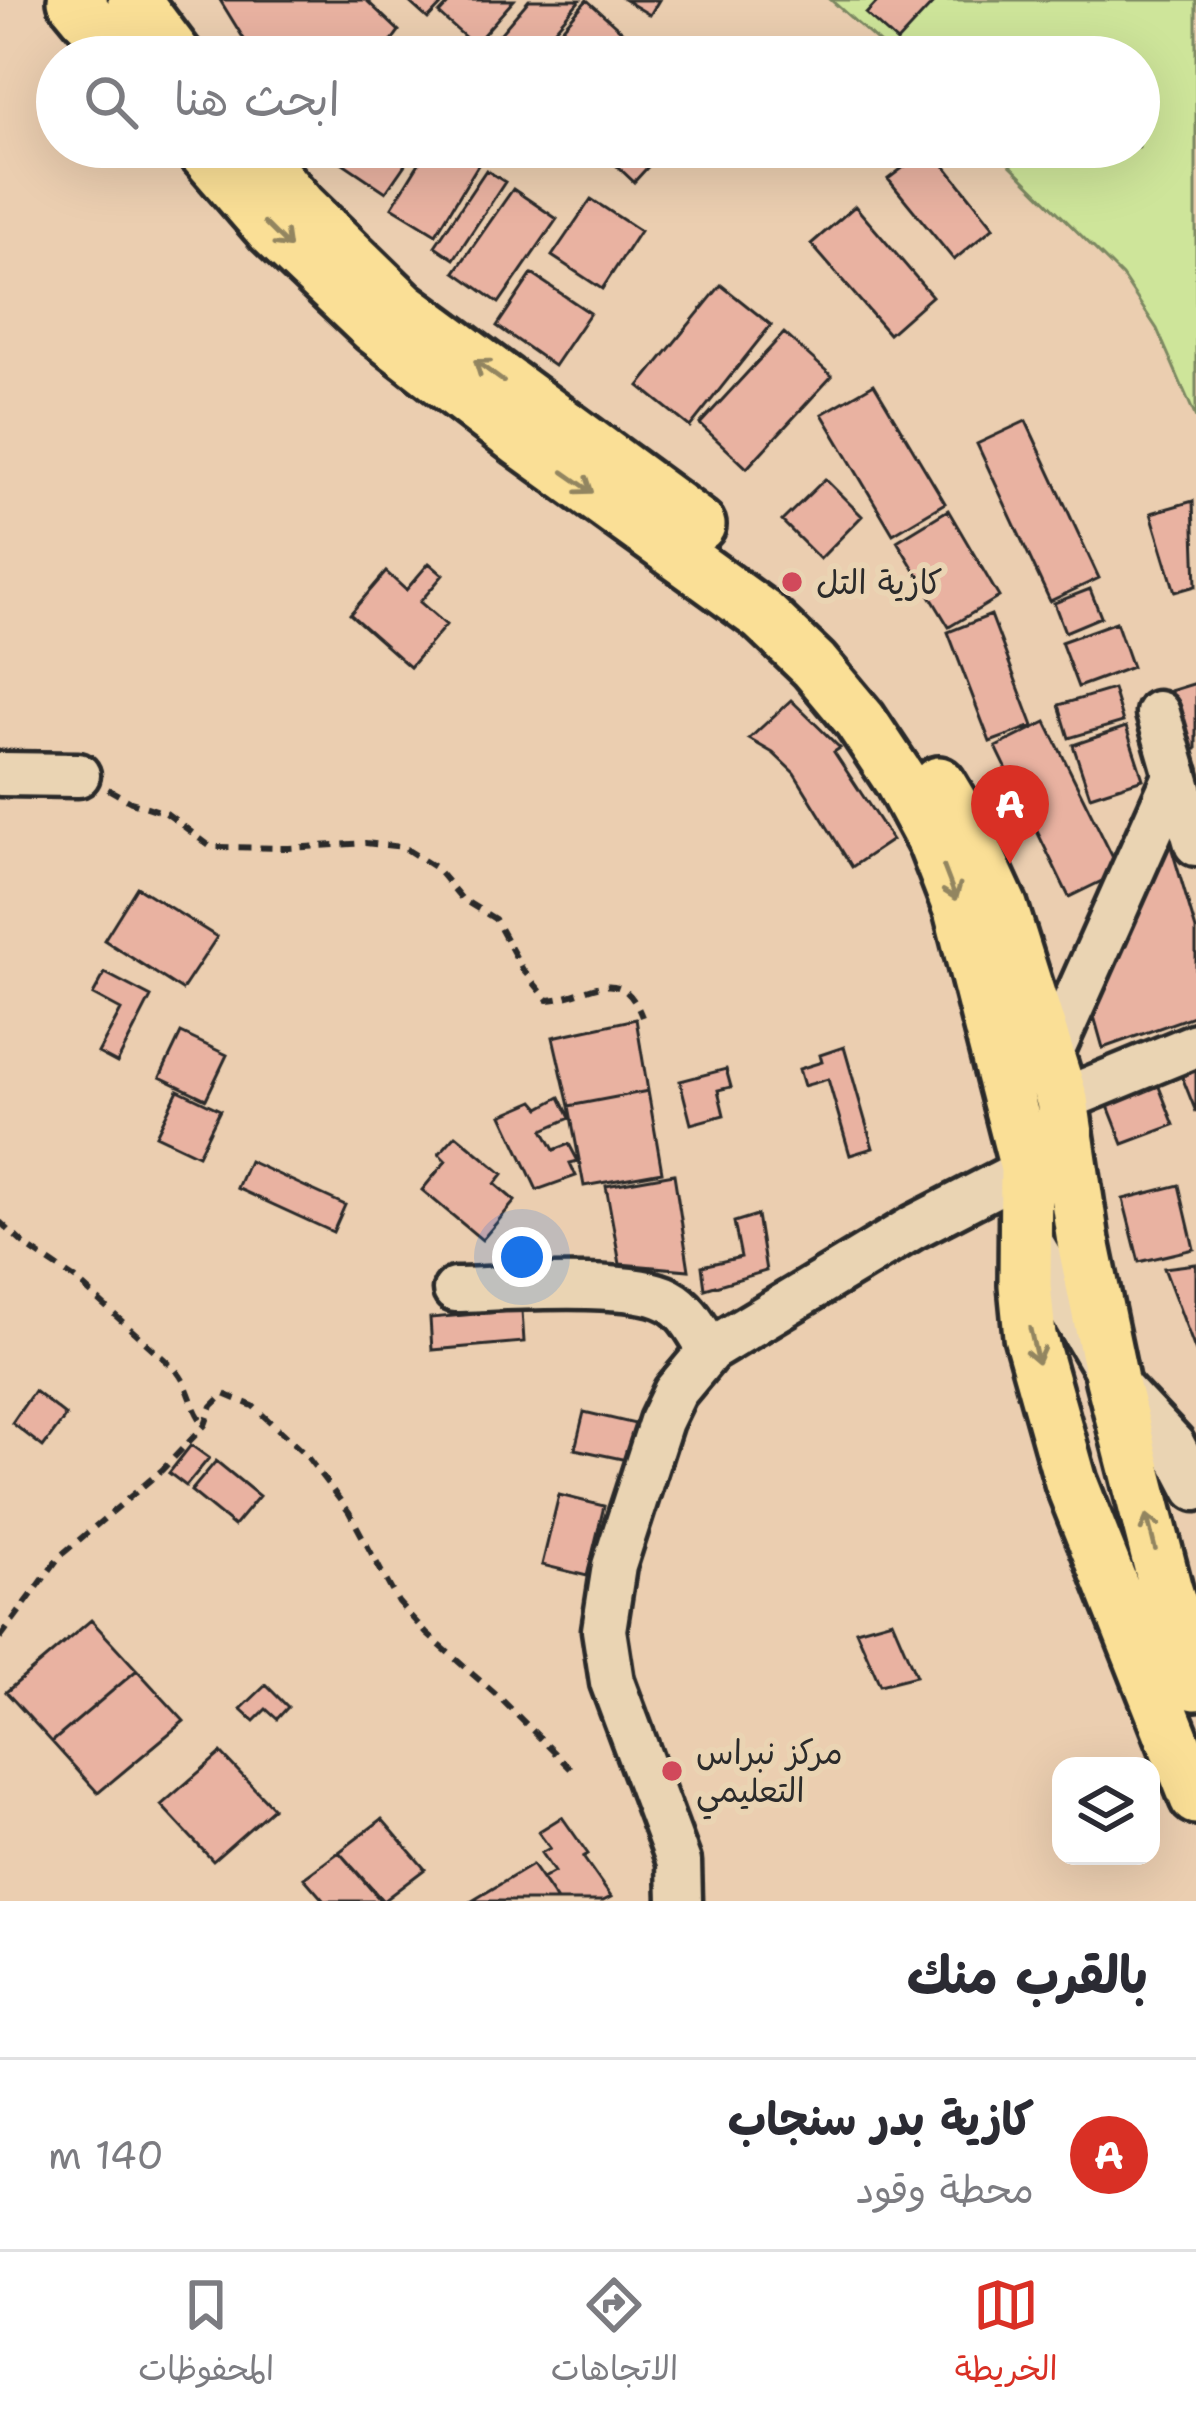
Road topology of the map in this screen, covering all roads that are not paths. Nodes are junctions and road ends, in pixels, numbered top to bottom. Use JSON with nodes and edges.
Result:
{"nodes":[{"id":1,"x":74,"y":0,"type":"edge"},
{"id":2,"x":134,"y":0,"type":"edge"},
{"id":3,"x":104,"y":36,"type":"edge"},
{"id":4,"x":161,"y":36,"type":"edge"},
{"id":5,"x":218,"y":168,"type":"edge"},
{"id":6,"x":267,"y":168,"type":"edge"},
{"id":7,"x":1158,"y":713,"type":"dead end"},
{"id":8,"x":0,"y":774,"type":"edge"},
{"id":9,"x":1176,"y":774,"type":"junction"},
{"id":10,"x":78,"y":775,"type":"road end"},
{"id":11,"x":1196,"y":844,"type":"edge"},
{"id":12,"x":1196,"y":1046,"type":"edge"},
{"id":13,"x":1052,"y":1118,"type":"junction"},
{"id":14,"x":1025,"y":1232,"type":"junction"},
{"id":15,"x":455,"y":1290,"type":"dead end"},
{"id":16,"x":710,"y":1350,"type":"junction"},
{"id":17,"x":1112,"y":1380,"type":"junction"},
{"id":18,"x":1196,"y":1489,"type":"edge"},
{"id":19,"x":1196,"y":1684,"type":"edge"},
{"id":20,"x":1196,"y":1798,"type":"edge"},
{"id":21,"x":680,"y":1901,"type":"edge"}],
"edges":[{"from":1,"to":3,"type":"main road"},
{"from":2,"to":4,"type":"main road"},
{"from":5,"to":13,"type":"main road","one_way":true},
{"from":13,"to":6,"type":"main road","one_way":true},
{"from":7,"to":9,"type":"street"},
{"from":8,"to":10,"type":"street"},
{"from":9,"to":11,"type":"street"},
{"from":9,"to":13,"type":"street"},
{"from":12,"to":13,"type":"street"},
{"from":13,"to":14,"type":"main road"},
{"from":13,"to":16,"type":"street"},
{"from":13,"to":17,"type":"main road"},
{"from":14,"to":17,"type":"street"},
{"from":14,"to":20,"type":"main road","one_way":true},
{"from":15,"to":16,"type":"street"},
{"from":16,"to":21,"type":"street"},
{"from":17,"to":18,"type":"street"},
{"from":19,"to":17,"type":"main road","one_way":true}]}
